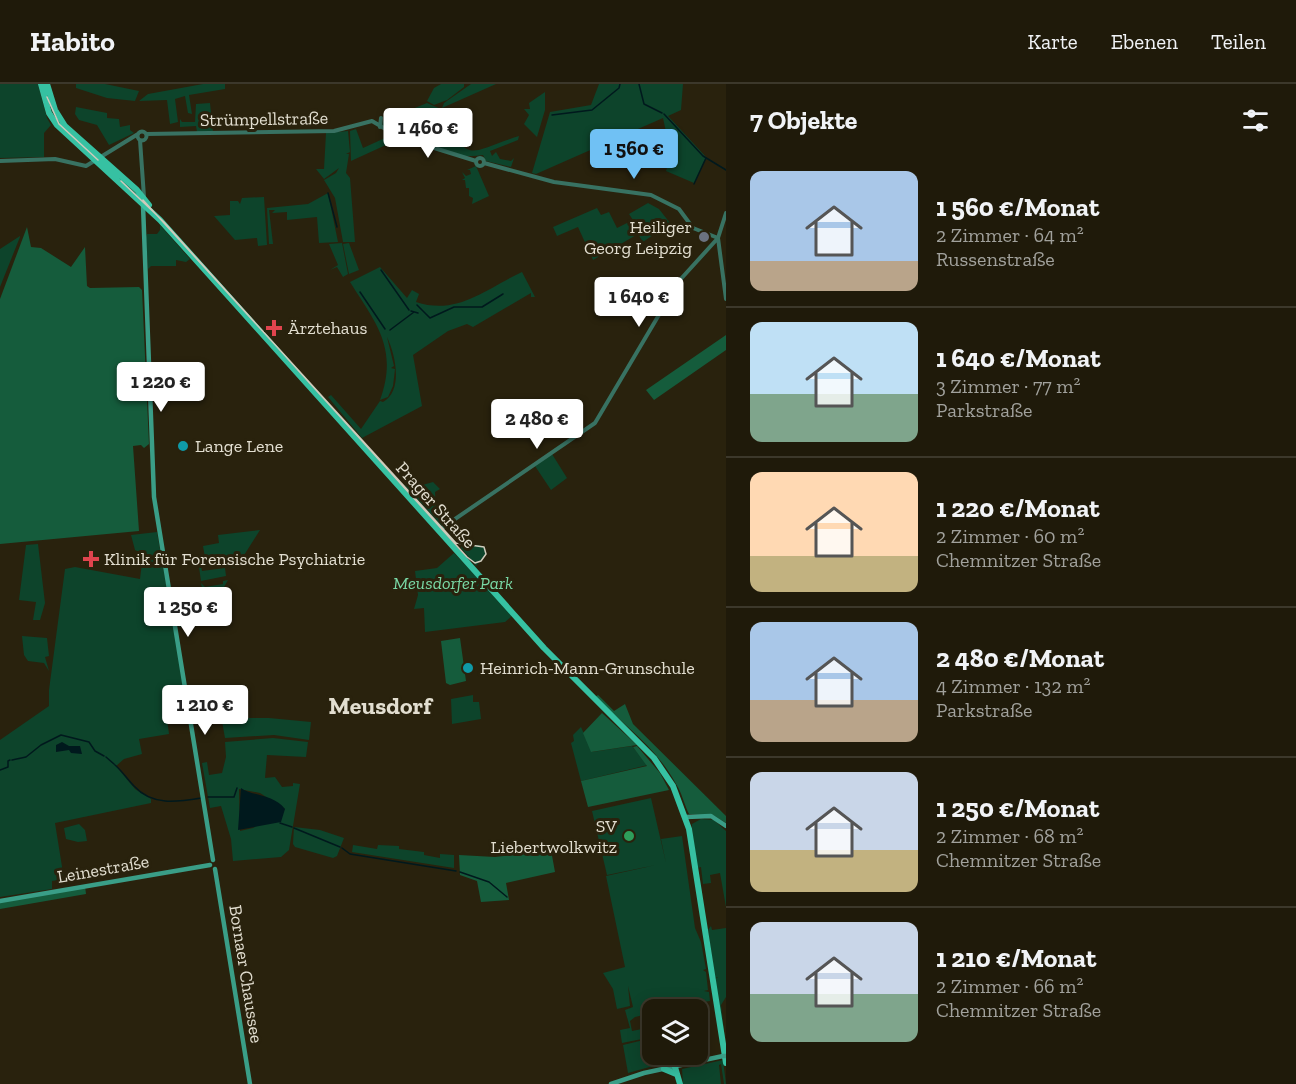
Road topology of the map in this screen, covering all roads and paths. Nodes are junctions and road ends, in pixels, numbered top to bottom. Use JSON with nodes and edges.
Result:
{"nodes":[{"id":1,"x":41,"y":84,"type":"edge"},
{"id":2,"x":47,"y":84,"type":"edge"},
{"id":3,"x":381,"y":118,"type":"dead end"},
{"id":4,"x":380,"y":128,"type":"junction"},
{"id":5,"x":142,"y":137,"type":"junction"},
{"id":6,"x":96,"y":158,"type":"junction"},
{"id":7,"x":0,"y":161,"type":"edge"},
{"id":8,"x":145,"y":186,"type":"junction"},
{"id":9,"x":137,"y":190,"type":"junction"},
{"id":10,"x":143,"y":201,"type":"junction"},
{"id":11,"x":153,"y":213,"type":"junction"},
{"id":12,"x":726,"y":213,"type":"edge"},
{"id":13,"x":144,"y":217,"type":"junction"},
{"id":14,"x":721,"y":230,"type":"junction"},
{"id":15,"x":710,"y":235,"type":"junction"},
{"id":16,"x":718,"y":238,"type":"junction"},
{"id":17,"x":228,"y":296,"type":"junction"},
{"id":18,"x":726,"y":299,"type":"edge"},
{"id":19,"x":439,"y":530,"type":"junction"},
{"id":20,"x":689,"y":819,"type":"junction"},
{"id":21,"x":726,"y":826,"type":"edge"},
{"id":22,"x":212,"y":862,"type":"junction"},
{"id":23,"x":0,"y":901,"type":"edge"},
{"id":24,"x":725,"y":1058,"type":"edge"},
{"id":25,"x":677,"y":1066,"type":"junction"},
{"id":26,"x":664,"y":1069,"type":"junction"},
{"id":27,"x":676,"y":1074,"type":"junction"},
{"id":28,"x":680,"y":1083,"type":"edge"},
{"id":29,"x":250,"y":1084,"type":"edge"},
{"id":30,"x":611,"y":1084,"type":"edge"}],
"edges":[{"from":1,"to":6,"type":"main road","name":"Prager Straße"},
{"from":2,"to":6,"type":"main road","name":"Prager Straße"},
{"from":3,"to":4,"type":"street"},
{"from":4,"to":5,"type":"street","name":"Strümpellstraße"},
{"from":4,"to":15,"type":"street"},
{"from":5,"to":6,"type":"street","name":"Strümpellstraße"},
{"from":5,"to":8,"type":"street"},
{"from":6,"to":7,"type":"street"},
{"from":6,"to":9,"type":"main road","name":"Prager Straße"},
{"from":6,"to":10,"type":"main road","name":"Prager Straße"},
{"from":8,"to":9,"type":"street"},
{"from":8,"to":10,"type":"street"},
{"from":9,"to":10,"type":"main road","name":"Prager Straße"},
{"from":10,"to":11,"type":"main road","name":"Prager Straße"},
{"from":10,"to":13,"type":"main road"},
{"from":10,"to":17,"type":"main road","name":"Prager Straße"},
{"from":11,"to":13,"type":"main road"},
{"from":11,"to":17,"type":"main road","name":"Prager Straße"},
{"from":12,"to":14,"type":"street"},
{"from":13,"to":22,"type":"main road"},
{"from":14,"to":15,"type":"street"},
{"from":14,"to":16,"type":"street"},
{"from":15,"to":16,"type":"street"},
{"from":16,"to":18,"type":"street"},
{"from":16,"to":19,"type":"street"},
{"from":17,"to":19,"type":"main road","name":"Prager Straße"},
{"from":19,"to":20,"type":"main road","name":"Prager Straße"},
{"from":20,"to":21,"type":"main road"},
{"from":20,"to":24,"type":"main road","name":"Prager Straße"},
{"from":22,"to":23,"type":"main road","name":"Leinestraße"},
{"from":22,"to":29,"type":"main road","name":"Bornaer Chaussee"},
{"from":24,"to":25,"type":"main road"},
{"from":25,"to":26,"type":"main road"},
{"from":25,"to":27,"type":"main road"},
{"from":25,"to":28,"type":"main road"},
{"from":26,"to":27,"type":"main road"},
{"from":26,"to":30,"type":"main road"},
{"from":27,"to":28,"type":"main road"}]}
